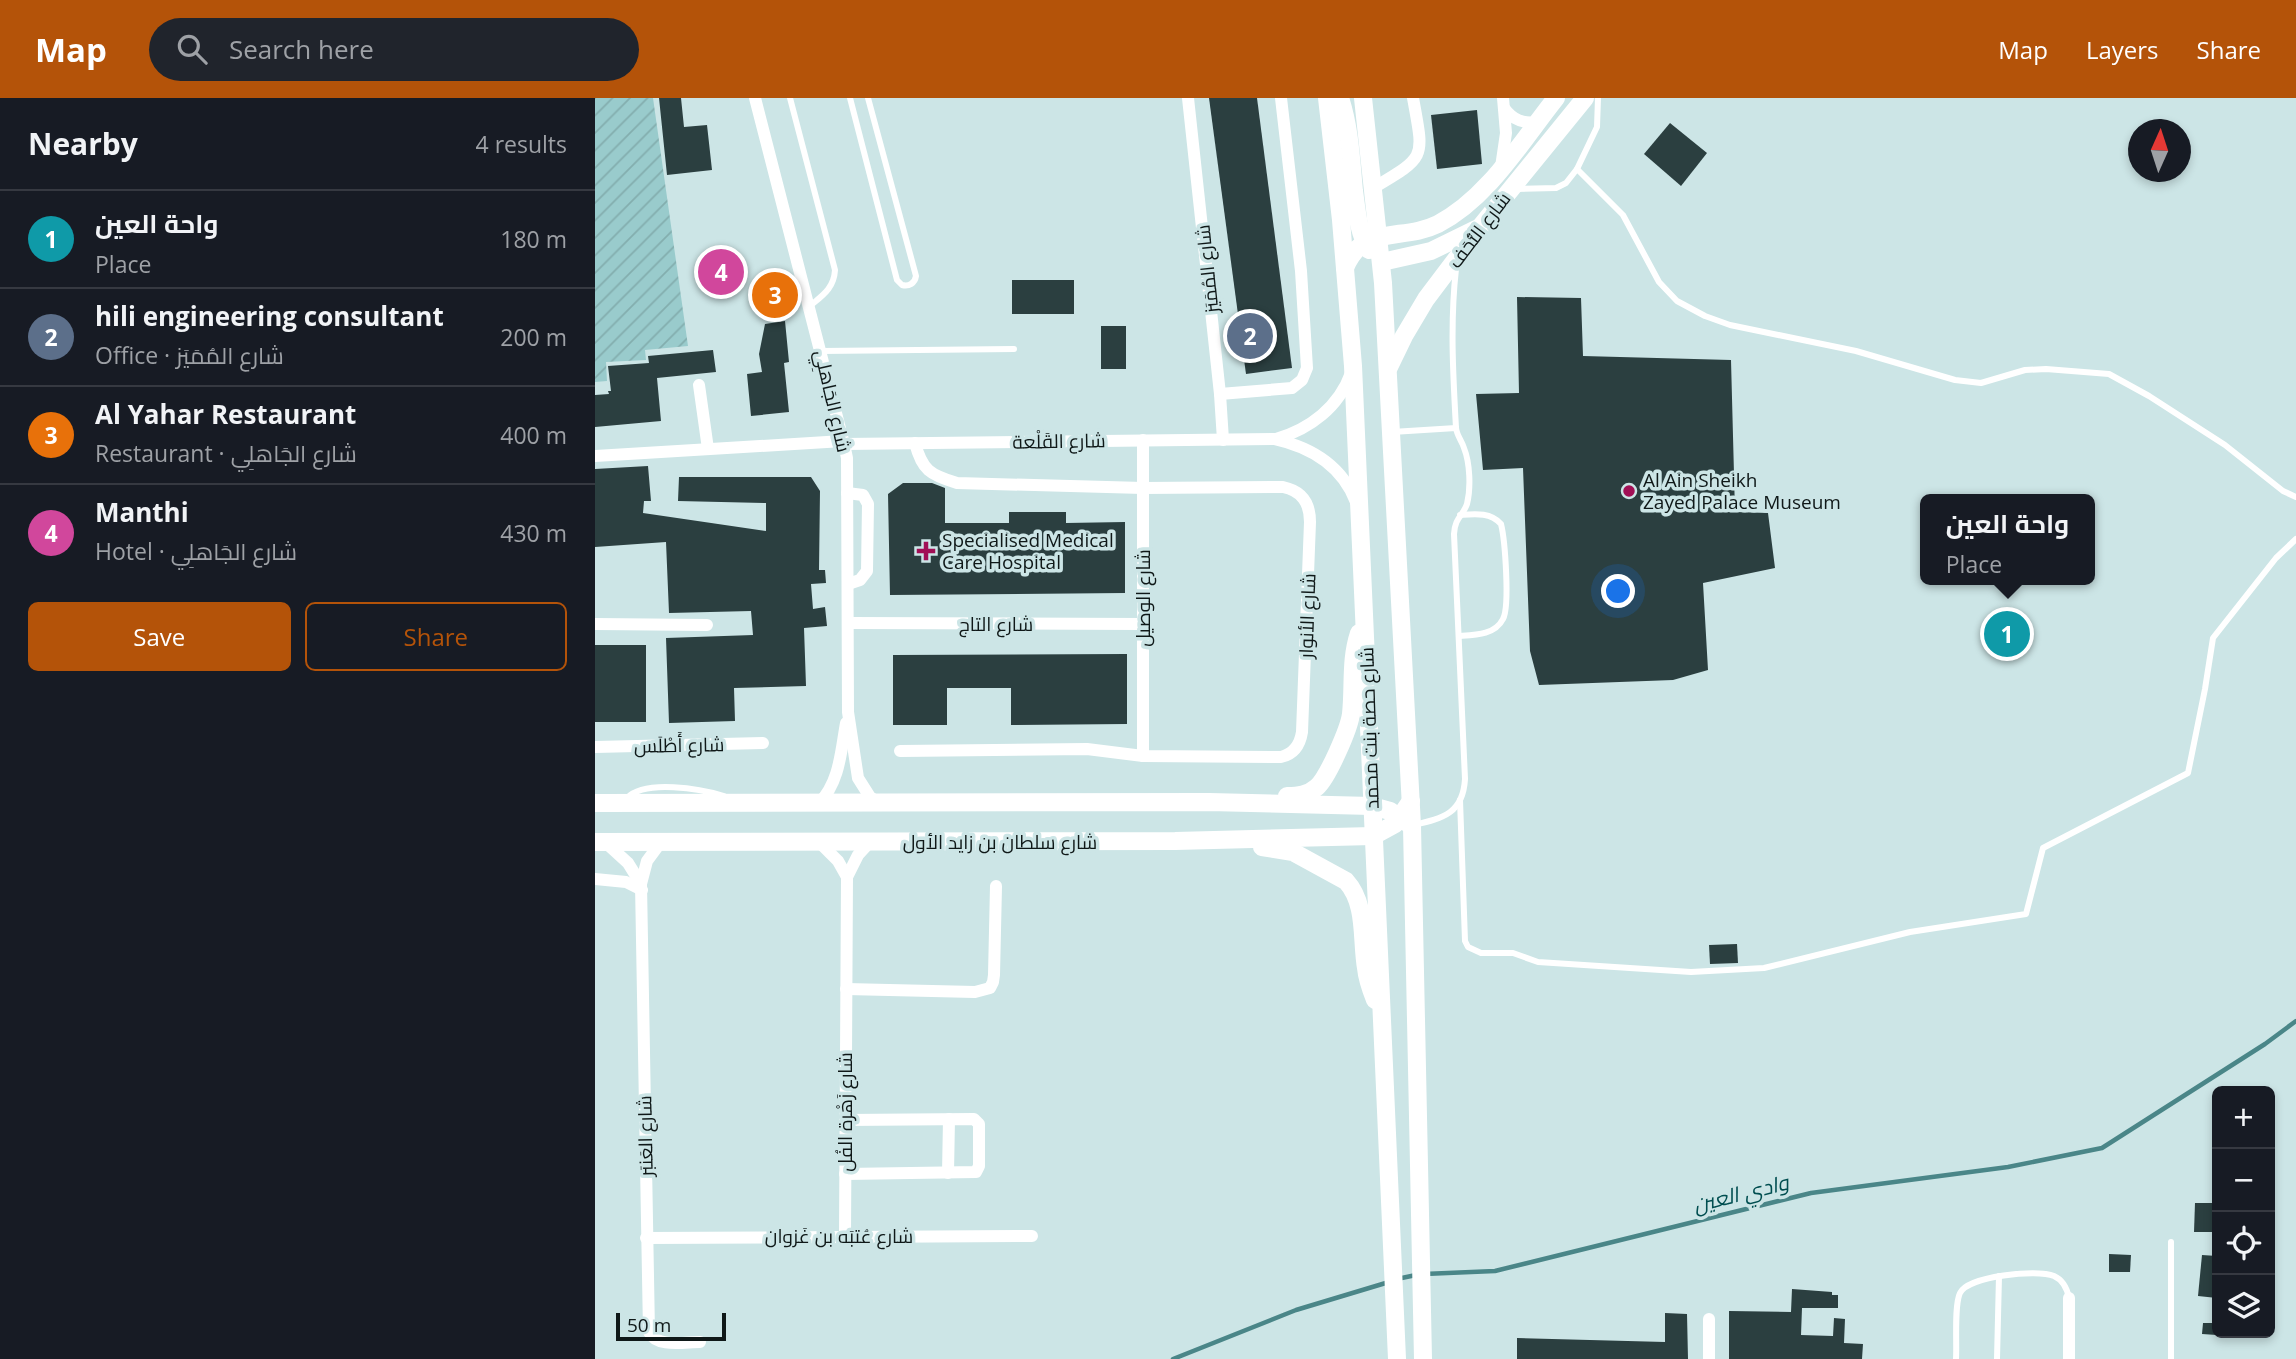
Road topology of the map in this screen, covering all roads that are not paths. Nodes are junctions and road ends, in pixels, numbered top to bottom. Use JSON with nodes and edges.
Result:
{"nodes":[{"id":1,"x":755,"y":98,"type":"edge"},
{"id":2,"x":790,"y":98,"type":"edge"},
{"id":3,"x":850,"y":98,"type":"edge"},
{"id":4,"x":868,"y":98,"type":"edge"},
{"id":5,"x":1188,"y":98,"type":"edge"},
{"id":6,"x":1280,"y":98,"type":"edge"},
{"id":7,"x":1327,"y":98,"type":"edge"},
{"id":8,"x":1341,"y":98,"type":"edge"},
{"id":9,"x":1363,"y":98,"type":"edge"},
{"id":10,"x":1413,"y":98,"type":"edge"},
{"id":11,"x":1556,"y":98,"type":"edge"},
{"id":12,"x":1585,"y":98,"type":"edge"},
{"id":13,"x":1598,"y":98,"type":"edge"},
{"id":14,"x":1504,"y":103,"type":"edge"},
{"id":15,"x":1537,"y":122,"type":"junction"},
{"id":16,"x":1500,"y":169,"type":"junction"},
{"id":17,"x":1577,"y":169,"type":"junction"},
{"id":18,"x":1373,"y":188,"type":"junction"},
{"id":19,"x":1510,"y":189,"type":"junction"},
{"id":20,"x":896,"y":204,"type":"junction"},
{"id":21,"x":879,"y":209,"type":"junction"},
{"id":22,"x":1481,"y":226,"type":"junction"},
{"id":23,"x":1371,"y":240,"type":"junction"},
{"id":24,"x":1457,"y":260,"type":"junction"},
{"id":25,"x":1381,"y":262,"type":"junction"},
{"id":26,"x":1345,"y":268,"type":"junction"},
{"id":27,"x":810,"y":306,"type":"junction"},
{"id":28,"x":1014,"y":349,"type":"dead end"},
{"id":29,"x":821,"y":351,"type":"junction"},
{"id":30,"x":1353,"y":366,"type":"junction"},
{"id":31,"x":1387,"y":370,"type":"junction"},
{"id":32,"x":699,"y":385,"type":"dead end"},
{"id":33,"x":1220,"y":394,"type":"junction"},
{"id":34,"x":1456,"y":428,"type":"junction"},
{"id":35,"x":1392,"y":432,"type":"junction"},
{"id":36,"x":1274,"y":439,"type":"junction"},
{"id":37,"x":1143,"y":440,"type":"junction"},
{"id":38,"x":1223,"y":440,"type":"junction"},
{"id":39,"x":844,"y":442,"type":"junction"},
{"id":40,"x":915,"y":443,"type":"junction"},
{"id":41,"x":708,"y":449,"type":"junction"},
{"id":42,"x":595,"y":456,"type":"edge"},
{"id":43,"x":1143,"y":488,"type":"junction"},
{"id":44,"x":847,"y":493,"type":"junction"},
{"id":45,"x":2296,"y":497,"type":"edge"},
{"id":46,"x":1360,"y":515,"type":"junction"},
{"id":47,"x":1460,"y":515,"type":"junction"},
{"id":48,"x":2296,"y":539,"type":"edge"},
{"id":49,"x":848,"y":584,"type":"junction"},
{"id":50,"x":1364,"y":620,"type":"junction"},
{"id":51,"x":849,"y":623,"type":"junction"},
{"id":52,"x":595,"y":624,"type":"edge"},
{"id":53,"x":1143,"y":624,"type":"junction"},
{"id":54,"x":707,"y":625,"type":"dead end"},
{"id":55,"x":1459,"y":636,"type":"junction"},
{"id":56,"x":848,"y":712,"type":"junction"},
{"id":57,"x":763,"y":743,"type":"dead end"},
{"id":58,"x":595,"y":747,"type":"edge"},
{"id":59,"x":900,"y":751,"type":"dead end"},
{"id":60,"x":1143,"y":756,"type":"junction"},
{"id":61,"x":1460,"y":800,"type":"junction"},
{"id":62,"x":1209,"y":802,"type":"junction"},
{"id":63,"x":595,"y":803,"type":"edge"},
{"id":64,"x":819,"y":803,"type":"junction"},
{"id":65,"x":879,"y":803,"type":"junction"},
{"id":66,"x":1372,"y":806,"type":"junction"},
{"id":67,"x":1406,"y":822,"type":"junction"},
{"id":68,"x":1373,"y":836,"type":"junction"},
{"id":69,"x":1175,"y":841,"type":"junction"},
{"id":70,"x":600,"y":842,"type":"edge"},
{"id":71,"x":661,"y":842,"type":"junction"},
{"id":72,"x":819,"y":842,"type":"junction"},
{"id":73,"x":869,"y":843,"type":"junction"},
{"id":74,"x":847,"y":877,"type":"junction"},
{"id":75,"x":595,"y":879,"type":"edge"},
{"id":76,"x":996,"y":886,"type":"dead end"},
{"id":77,"x":641,"y":887,"type":"junction"},
{"id":78,"x":846,"y":989,"type":"junction"},
{"id":79,"x":1382,"y":1014,"type":"junction"},
{"id":80,"x":949,"y":1119,"type":"junction"},
{"id":81,"x":845,"y":1120,"type":"junction"},
{"id":82,"x":949,"y":1173,"type":"junction"},
{"id":83,"x":845,"y":1174,"type":"junction"},
{"id":84,"x":845,"y":1236,"type":"junction"},
{"id":85,"x":1032,"y":1236,"type":"dead end"},
{"id":86,"x":646,"y":1238,"type":"junction"},
{"id":87,"x":2171,"y":1242,"type":"dead end"},
{"id":88,"x":1999,"y":1276,"type":"junction"},
{"id":89,"x":2069,"y":1298,"type":"joint"},
{"id":90,"x":1709,"y":1319,"type":"dead end"},
{"id":91,"x":700,"y":1342,"type":"dead end"},
{"id":92,"x":1397,"y":1359,"type":"edge"},
{"id":93,"x":1423,"y":1359,"type":"edge"},
{"id":94,"x":1709,"y":1359,"type":"edge"},
{"id":95,"x":1956,"y":1359,"type":"edge"},
{"id":96,"x":1997,"y":1359,"type":"edge"},
{"id":97,"x":2069,"y":1359,"type":"edge"},
{"id":98,"x":2171,"y":1359,"type":"edge"}],
"edges":[{"from":1,"to":27,"type":"street","name":"شارع الجَاهلِي"},
{"from":2,"to":27,"type":"lane"},
{"from":3,"to":21,"type":"lane"},
{"from":4,"to":20,"type":"lane"},
{"from":5,"to":33,"type":"street","name":"شارع المُمَيَز"},
{"from":6,"to":33,"type":"street"},
{"from":7,"to":26,"type":"main road","name":"شارع حصة بنت محمد"},
{"from":8,"to":23,"type":"main road"},
{"from":9,"to":18,"type":"main road","name":"شارع حصة بنت محمد"},
{"from":10,"to":18,"type":"street"},
{"from":11,"to":15,"type":"main road","name":"شارع التُّحَف"},
{"from":12,"to":19,"type":"main road","name":"شارع التُّحَف"},
{"from":13,"to":17,"type":"lane"},
{"from":14,"to":15,"type":"street"},
{"from":14,"to":16,"type":"street"},
{"from":15,"to":16,"type":"main road","name":"شارع التُّحَف"},
{"from":16,"to":23,"type":"main road","name":"شارع التُّحَف"},
{"from":17,"to":19,"type":"lane"},
{"from":17,"to":45,"type":"lane"},
{"from":18,"to":23,"type":"main road","name":"شارع حصة بنت محمد"},
{"from":19,"to":22,"type":"main road","name":"شارع التُّحَف"},
{"from":20,"to":21,"type":"lane"},
{"from":20,"to":21,"type":"lane"},
{"from":22,"to":24,"type":"main road","name":"شارع التُّحَف"},
{"from":22,"to":25,"type":"main road"},
{"from":23,"to":25,"type":"main road","name":"شارع حصة بنت محمد"},
{"from":23,"to":26,"type":"main road"},
{"from":24,"to":31,"type":"main road","name":"شارع التُّحَف"},
{"from":24,"to":34,"type":"lane"},
{"from":25,"to":31,"type":"main road","name":"شارع حصة بنت محمد"},
{"from":26,"to":30,"type":"main road","name":"شارع حصة بنت محمد"},
{"from":27,"to":29,"type":"street","name":"شارع الجَاهلِي"},
{"from":28,"to":29,"type":"lane"},
{"from":29,"to":39,"type":"street","name":"شارع الجَاهلِي"},
{"from":30,"to":36,"type":"street","name":"شارع القَلْعة"},
{"from":30,"to":46,"type":"main road","name":"شارع حصة بنت محمد"},
{"from":31,"to":35,"type":"main road","name":"شارع حصة بنت محمد"},
{"from":32,"to":41,"type":"street"},
{"from":33,"to":38,"type":"street","name":"شارع المُمَيَز"},
{"from":34,"to":35,"type":"lane"},
{"from":34,"to":47,"type":"lane"},
{"from":35,"to":67,"type":"main road","name":"شارع حصة بنت محمد"},
{"from":36,"to":38,"type":"street","name":"شارع القَلْعة"},
{"from":36,"to":46,"type":"street","name":"شارع القَلْعة"},
{"from":37,"to":38,"type":"street","name":"شارع القَلْعة"},
{"from":37,"to":40,"type":"street","name":"شارع القَلْعة"},
{"from":37,"to":43,"type":"street","name":"شارع الوصيل"},
{"from":39,"to":40,"type":"street","name":"شارع القَلْعة"},
{"from":39,"to":41,"type":"street","name":"شارع القَلْعة"},
{"from":39,"to":44,"type":"street","name":"شارع الجَاهلِي"},
{"from":40,"to":43,"type":"street","name":"شارع الأنوار"},
{"from":41,"to":42,"type":"street","name":"شارع القَلْعة"},
{"from":43,"to":53,"type":"street","name":"شارع الوصيل"},
{"from":43,"to":60,"type":"street","name":"شارع الأنوار"},
{"from":44,"to":49,"type":"street","name":"شارع الجَاهلِي"},
{"from":44,"to":49,"type":"street"},
{"from":46,"to":50,"type":"main road","name":"شارع حصة بنت محمد"},
{"from":47,"to":55,"type":"lane"},
{"from":47,"to":55,"type":"lane"},
{"from":48,"to":61,"type":"lane"},
{"from":49,"to":51,"type":"street","name":"شارع الجَاهلِي"},
{"from":50,"to":62,"type":"main road"},
{"from":50,"to":66,"type":"main road","name":"شارع حصة بنت محمد"},
{"from":51,"to":53,"type":"street","name":"شارع التاج"},
{"from":51,"to":56,"type":"street","name":"شارع الجَاهلِي"},
{"from":52,"to":54,"type":"street"},
{"from":53,"to":60,"type":"street","name":"شارع الوصيل"},
{"from":55,"to":61,"type":"lane"},
{"from":56,"to":64,"type":"street","name":"شارع الجَاهلِي"},
{"from":56,"to":65,"type":"street","name":"شارع الجَاهلِي"},
{"from":57,"to":58,"type":"street","name":"شارع أَطْلَس"},
{"from":59,"to":60,"type":"street","name":"شارع الأنوار"},
{"from":61,"to":67,"type":"lane"},
{"from":62,"to":65,"type":"main road","name":"شارع سلطان بن زايد الأول"},
{"from":62,"to":66,"type":"main road","name":"شارع سلطان بن زايد الأول"},
{"from":63,"to":64,"type":"main road","name":"شارع سلطان بن زايد الأول"},
{"from":64,"to":65,"type":"main road","name":"شارع سلطان بن زايد الأول"},
{"from":66,"to":67,"type":"main road","name":"شارع سلطان بن زايد الأول"},
{"from":66,"to":68,"type":"main road","name":"شارع حصة بنت محمد"},
{"from":67,"to":68,"type":"main road"},
{"from":67,"to":93,"type":"main road","name":"شارع حصة بنت محمد"},
{"from":68,"to":69,"type":"main road","name":"شارع سلطان بن زايد الأول"},
{"from":68,"to":79,"type":"main road","name":"شارع حصة بنت محمد"},
{"from":69,"to":73,"type":"main road","name":"شارع سلطان بن زايد الأول"},
{"from":69,"to":79,"type":"main road"},
{"from":70,"to":71,"type":"main road","name":"شارع سلطان بن زايد الأول"},
{"from":70,"to":77,"type":"street"},
{"from":71,"to":72,"type":"main road","name":"شارع سلطان بن زايد الأول"},
{"from":71,"to":77,"type":"street","name":"شارع العَنبَر"},
{"from":72,"to":73,"type":"main road","name":"شارع سلطان بن زايد الأول"},
{"from":72,"to":74,"type":"street"},
{"from":73,"to":74,"type":"street"},
{"from":74,"to":78,"type":"street","name":"شارع زَهْرة الفُل"},
{"from":75,"to":77,"type":"street"},
{"from":76,"to":78,"type":"street"},
{"from":77,"to":86,"type":"street","name":"شارع العَنبَر"},
{"from":78,"to":81,"type":"street","name":"شارع زَهْرة الفُل"},
{"from":79,"to":92,"type":"main road","name":"شارع حصة بنت محمد"},
{"from":80,"to":81,"type":"street"},
{"from":80,"to":82,"type":"street"},
{"from":80,"to":82,"type":"street"},
{"from":81,"to":83,"type":"street","name":"شارع زَهْرة الفُل"},
{"from":82,"to":83,"type":"street"},
{"from":83,"to":84,"type":"street","name":"شارع زَهْرة الفُل"},
{"from":84,"to":85,"type":"street","name":"شارع عُتبَه بن غَزوان"},
{"from":84,"to":86,"type":"street","name":"شارع عُتبَه بن غَزوان"},
{"from":86,"to":91,"type":"street","name":"شارع العَنبَر"},
{"from":87,"to":98,"type":"lane"},
{"from":88,"to":89,"type":"lane"},
{"from":88,"to":95,"type":"lane"},
{"from":88,"to":96,"type":"lane"},
{"from":89,"to":97,"type":"street"},
{"from":90,"to":94,"type":"street"}]}
